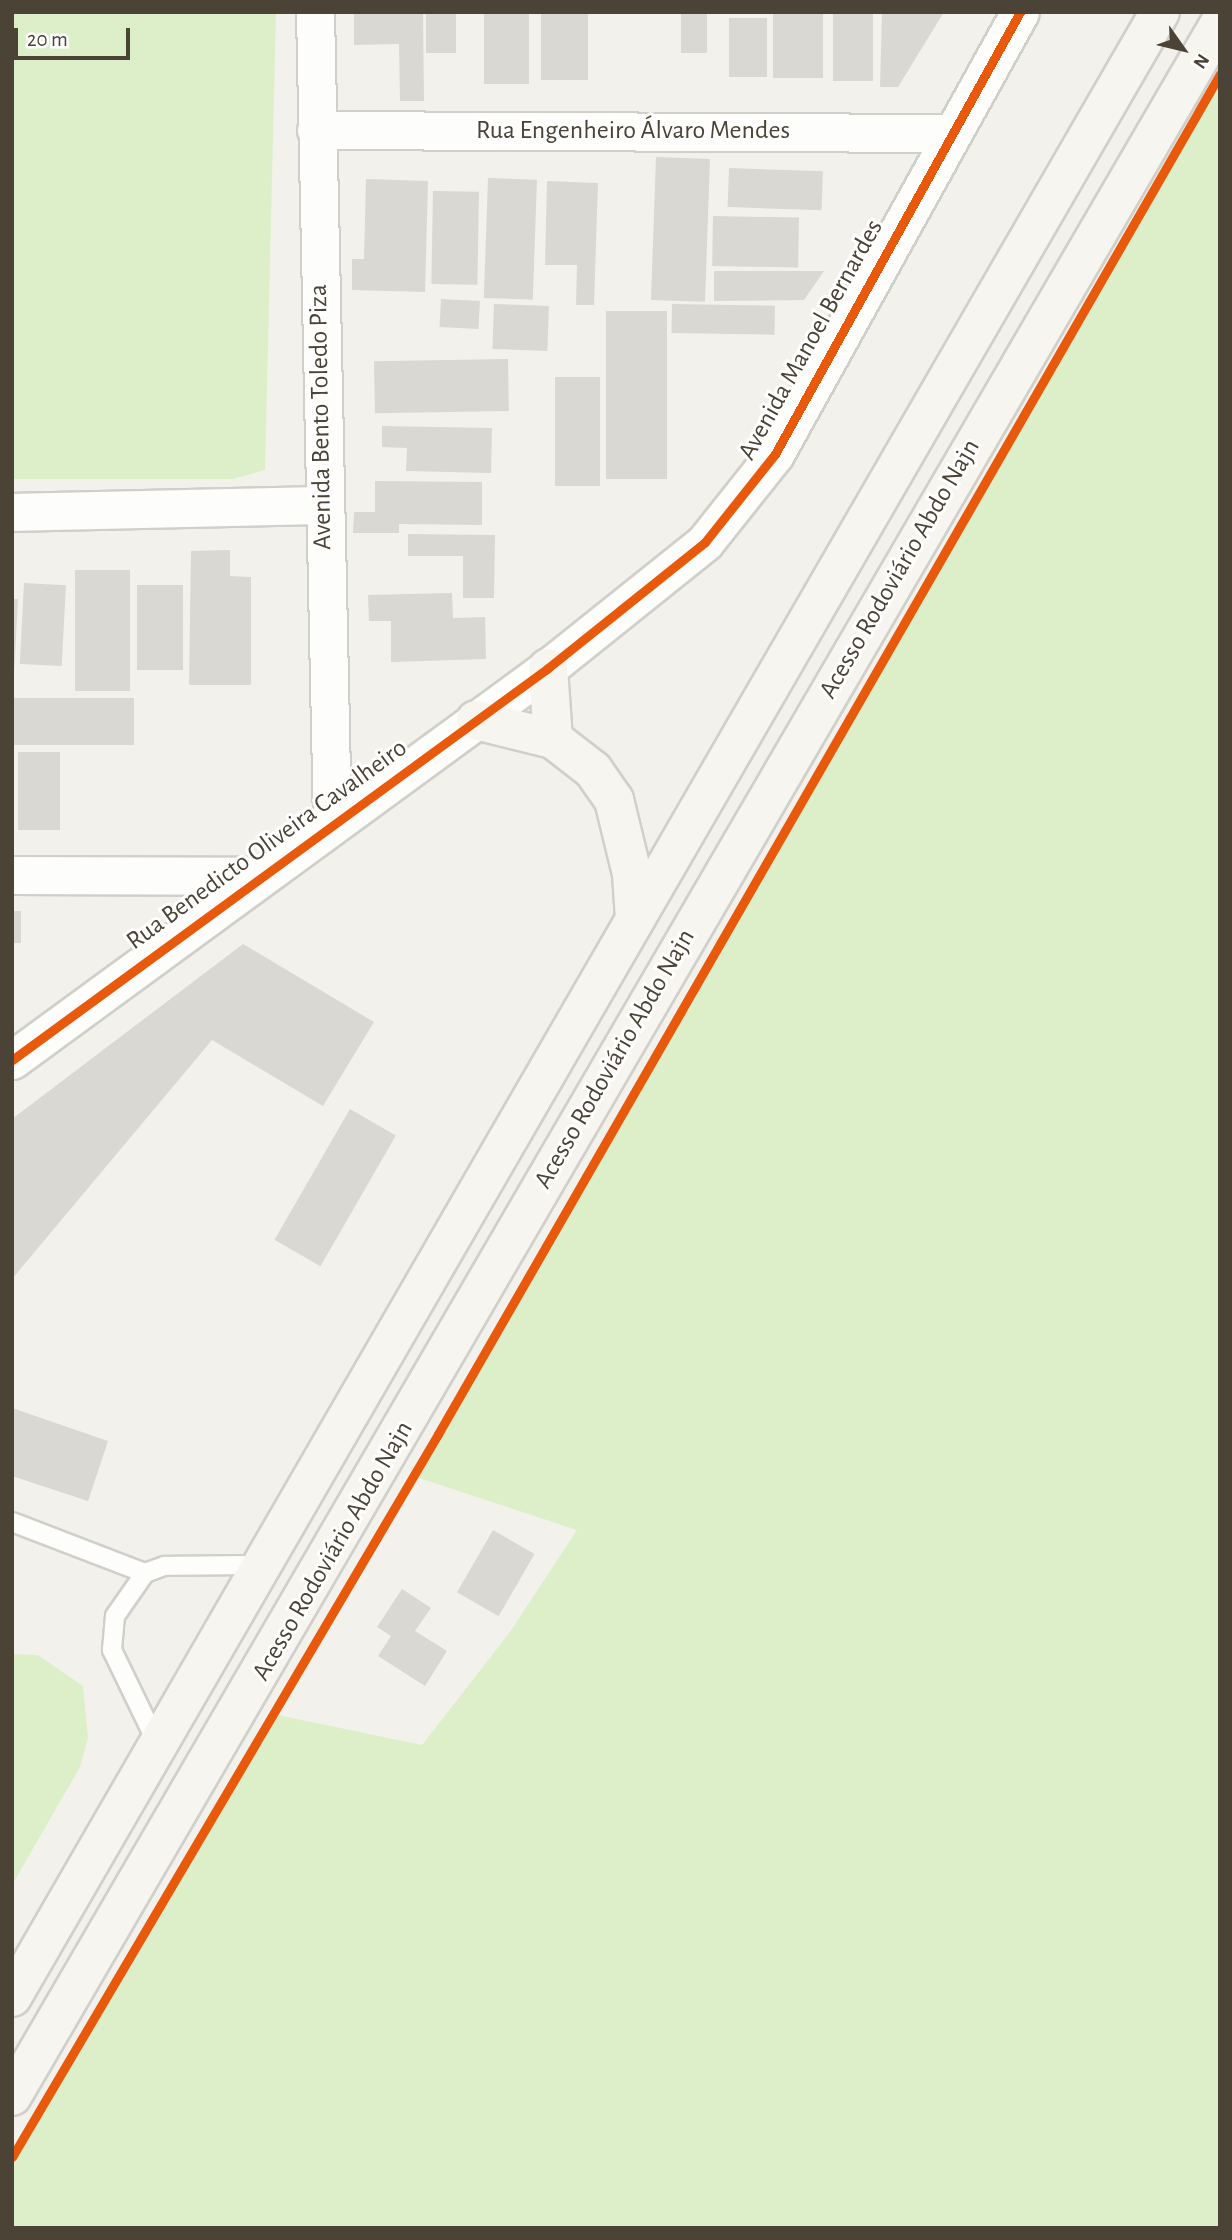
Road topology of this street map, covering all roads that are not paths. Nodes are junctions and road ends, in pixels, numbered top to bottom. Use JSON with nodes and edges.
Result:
{"nodes":[{"id":1,"x":315,"y":12,"type":"edge"},
{"id":2,"x":1020,"y":12,"type":"edge"},
{"id":3,"x":1160,"y":12,"type":"edge"},
{"id":4,"x":1220,"y":23,"type":"edge"},
{"id":5,"x":316,"y":130,"type":"junction"},
{"id":6,"x":950,"y":133,"type":"junction"},
{"id":7,"x":323,"y":505,"type":"junction"},
{"id":8,"x":12,"y":512,"type":"edge"},
{"id":9,"x":548,"y":668,"type":"junction"},
{"id":10,"x":476,"y":720,"type":"junction"},
{"id":11,"x":553,"y":739,"type":"junction"},
{"id":12,"x":332,"y":822,"type":"junction"},
{"id":13,"x":12,"y":875,"type":"edge"},
{"id":14,"x":256,"y":876,"type":"junction"},
{"id":15,"x":635,"y":919,"type":"junction"},
{"id":16,"x":12,"y":1060,"type":"edge"},
{"id":17,"x":12,"y":1522,"type":"edge"},
{"id":18,"x":265,"y":1565,"type":"junction"},
{"id":19,"x":145,"y":1573,"type":"junction"},
{"id":20,"x":158,"y":1745,"type":"junction"},
{"id":21,"x":12,"y":1997,"type":"edge"},
{"id":22,"x":12,"y":2096,"type":"edge"}],
"edges":[{"from":1,"to":5,"type":"street","name":"Avenida Bento Toledo Piza"},
{"from":2,"to":6,"type":"street","name":"Avenida Manoel Bernardes"},
{"from":3,"to":15,"type":"main road","name":"Acesso Rodoviário Abdo Najn"},
{"from":4,"to":22,"type":"main road","name":"Acesso Rodoviário Abdo Najn"},
{"from":5,"to":6,"type":"street","name":"Rua Engenheiro Álvaro Mendes"},
{"from":5,"to":7,"type":"street","name":"Avenida Bento Toledo Piza"},
{"from":6,"to":9,"type":"street","name":"Avenida Manoel Bernardes"},
{"from":7,"to":8,"type":"street"},
{"from":7,"to":12,"type":"street","name":"Avenida Bento Toledo Piza"},
{"from":9,"to":10,"type":"street","name":"Rua Benedicto Oliveira Cavalheiro"},
{"from":9,"to":11,"type":"main road"},
{"from":10,"to":11,"type":"main road"},
{"from":10,"to":12,"type":"street","name":"Rua Benedicto Oliveira Cavalheiro"},
{"from":11,"to":15,"type":"main road"},
{"from":12,"to":14,"type":"street","name":"Rua Benedicto Oliveira Cavalheiro"},
{"from":13,"to":14,"type":"street"},
{"from":14,"to":16,"type":"street","name":"Rua Benedicto Oliveira Cavalheiro"},
{"from":15,"to":18,"type":"main road","name":"Acesso Rodoviário Abdo Najn"},
{"from":17,"to":19,"type":"lane"},
{"from":18,"to":19,"type":"lane"},
{"from":18,"to":20,"type":"main road","name":"Acesso Rodoviário Abdo Najn"},
{"from":19,"to":20,"type":"lane"},
{"from":20,"to":21,"type":"main road","name":"Acesso Rodoviário Abdo Najn"}]}
